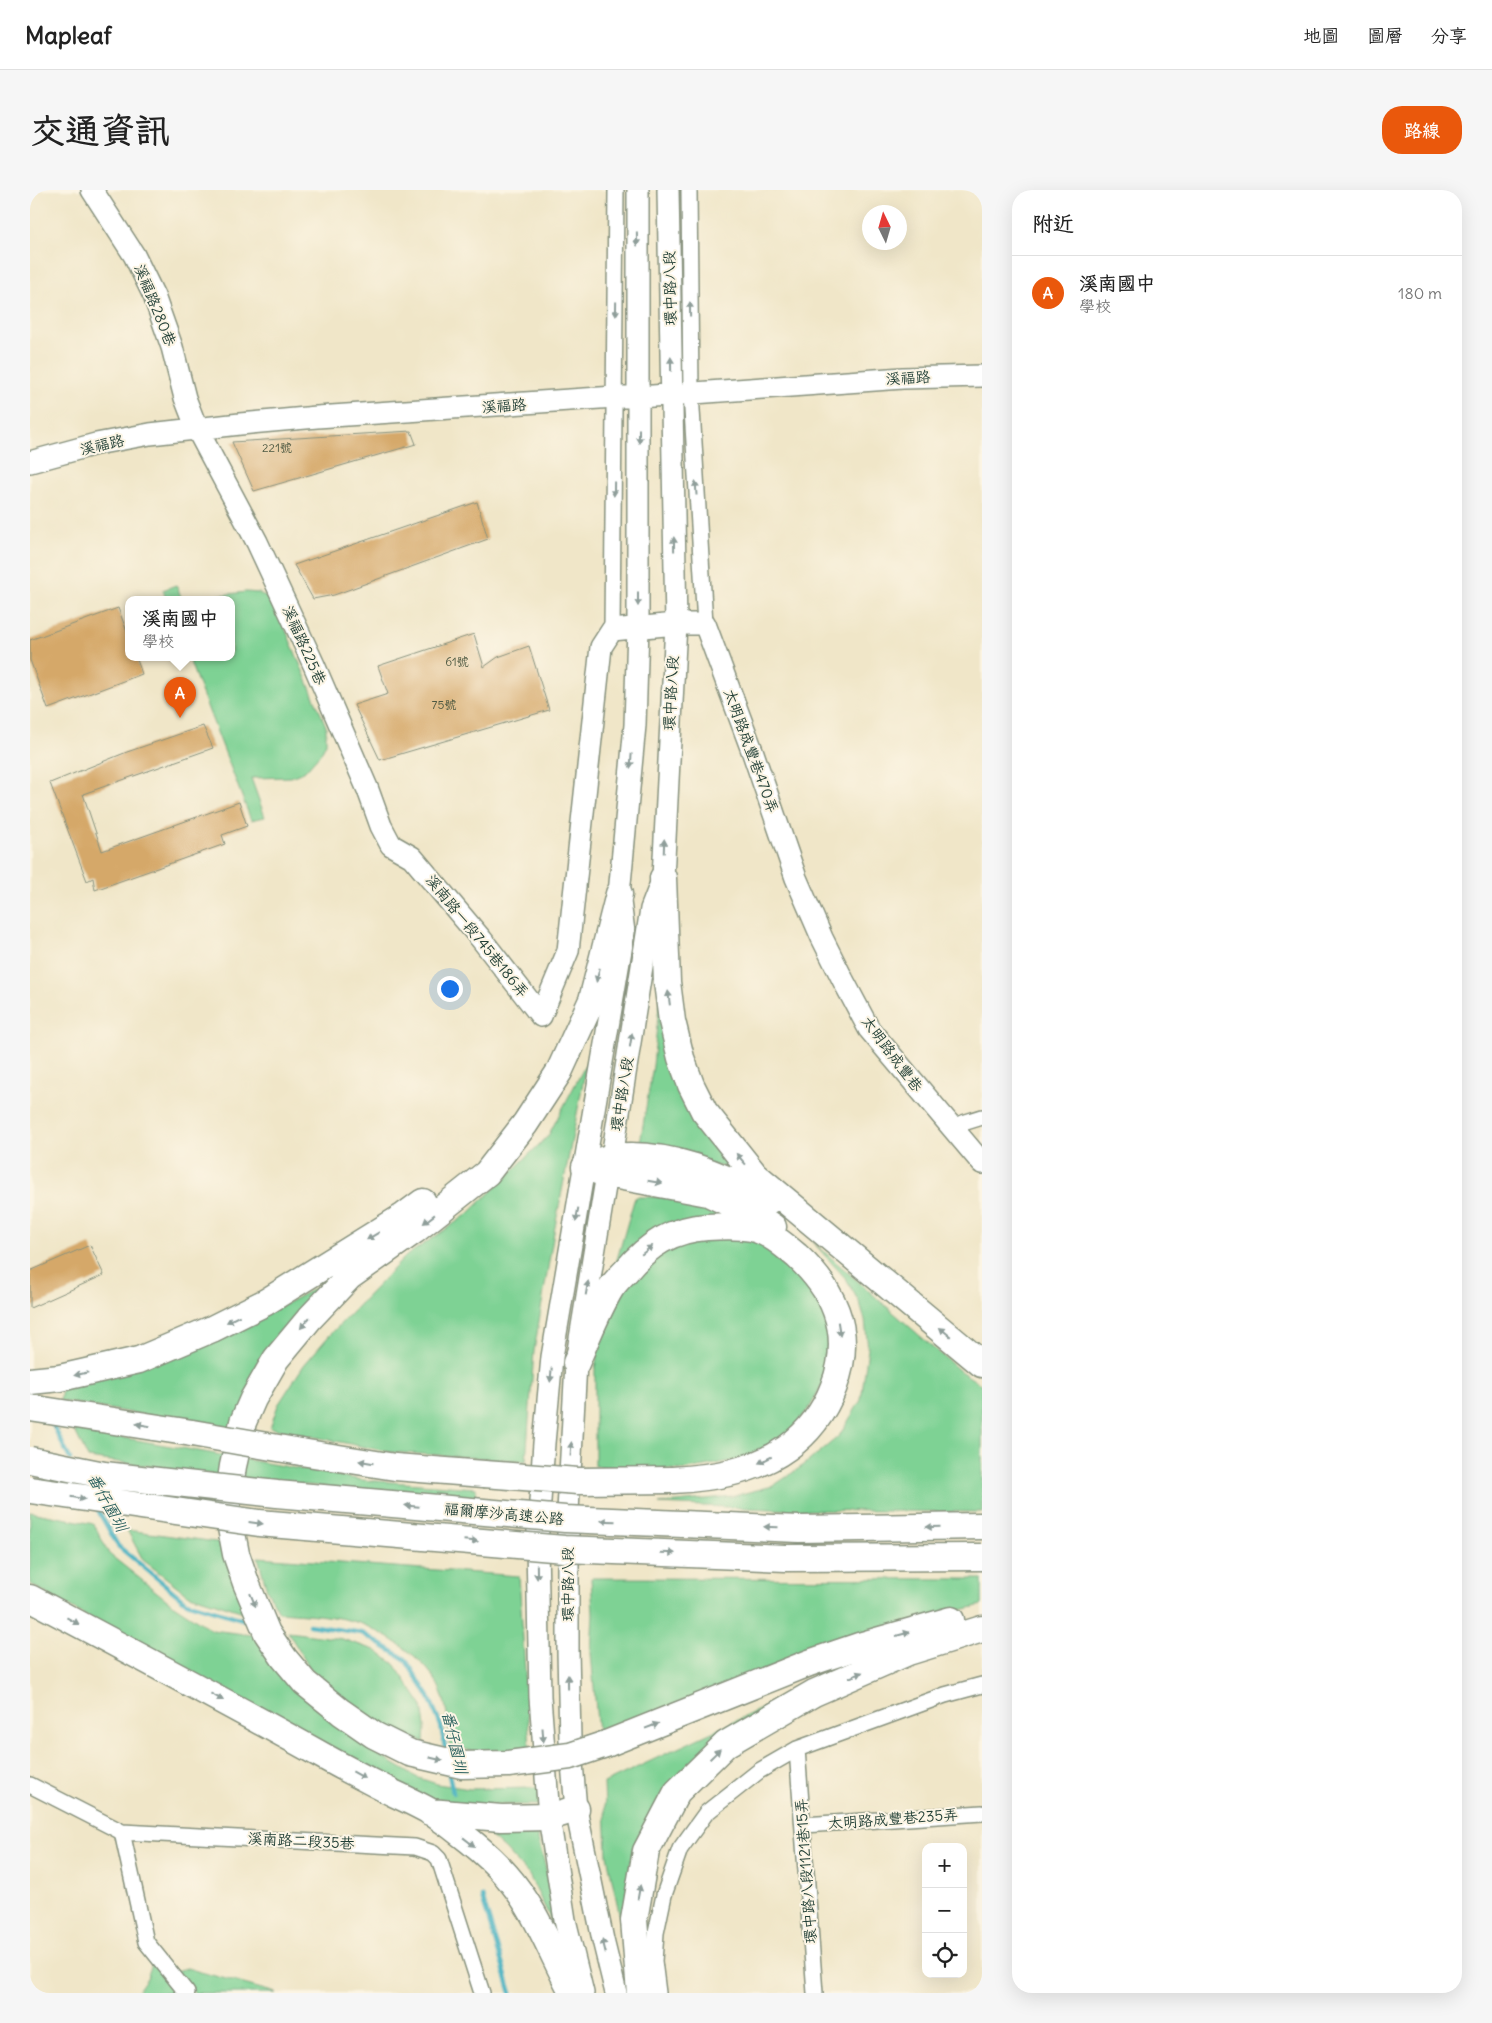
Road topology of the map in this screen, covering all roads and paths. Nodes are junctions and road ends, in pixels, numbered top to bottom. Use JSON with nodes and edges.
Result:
{"nodes":[{"id":1,"x":92,"y":190,"type":"edge"},
{"id":2,"x":616,"y":190,"type":"edge"},
{"id":3,"x":638,"y":190,"type":"edge"},
{"id":4,"x":668,"y":190,"type":"edge"},
{"id":5,"x":688,"y":190,"type":"edge"},
{"id":6,"x":982,"y":376,"type":"edge"},
{"id":7,"x":681,"y":394,"type":"junction"},
{"id":8,"x":615,"y":397,"type":"junction"},
{"id":9,"x":639,"y":397,"type":"junction"},
{"id":10,"x":197,"y":429,"type":"junction"},
{"id":11,"x":30,"y":462,"type":"edge"},
{"id":12,"x":676,"y":624,"type":"junction"},
{"id":13,"x":705,"y":624,"type":"junction"},
{"id":14,"x":638,"y":627,"type":"junction"},
{"id":15,"x":612,"y":630,"type":"junction"},
{"id":16,"x":412,"y":857,"type":"joint"},
{"id":17,"x":663,"y":878,"type":"junction"},
{"id":18,"x":796,"y":878,"type":"joint"},
{"id":19,"x":619,"y":894,"type":"junction"},
{"id":20,"x":982,"y":1117,"type":"edge"},
{"id":21,"x":525,"y":1124,"type":"junction"},
{"id":22,"x":950,"y":1127,"type":"junction"},
{"id":23,"x":982,"y":1163,"type":"edge"},
{"id":24,"x":601,"y":1166,"type":"junction"},
{"id":25,"x":817,"y":1225,"type":"junction"},
{"id":26,"x":827,"y":1290,"type":"junction"},
{"id":27,"x":576,"y":1363,"type":"junction"},
{"id":28,"x":982,"y":1364,"type":"edge"},
{"id":29,"x":32,"y":1381,"type":"edge"},
{"id":30,"x":41,"y":1410,"type":"edge"},
{"id":31,"x":30,"y":1460,"type":"edge"},
{"id":32,"x":30,"y":1490,"type":"edge"},
{"id":33,"x":982,"y":1526,"type":"edge"},
{"id":34,"x":982,"y":1557,"type":"edge"},
{"id":35,"x":30,"y":1598,"type":"edge"},
{"id":36,"x":982,"y":1612,"type":"edge"},
{"id":37,"x":982,"y":1629,"type":"edge"},
{"id":38,"x":982,"y":1685,"type":"edge"},
{"id":39,"x":797,"y":1750,"type":"junction"},
{"id":40,"x":30,"y":1785,"type":"edge"},
{"id":41,"x":576,"y":1809,"type":"junction"},
{"id":42,"x":430,"y":1812,"type":"junction"},
{"id":43,"x":982,"y":1814,"type":"edge"},
{"id":44,"x":549,"y":1817,"type":"junction"},
{"id":45,"x":804,"y":1825,"type":"junction"},
{"id":46,"x":122,"y":1832,"type":"junction"},
{"id":47,"x":187,"y":1993,"type":"edge"},
{"id":48,"x":482,"y":1993,"type":"edge"},
{"id":49,"x":572,"y":1993,"type":"edge"},
{"id":50,"x":582,"y":1993,"type":"edge"},
{"id":51,"x":616,"y":1993,"type":"edge"},
{"id":52,"x":640,"y":1993,"type":"edge"},
{"id":53,"x":658,"y":1993,"type":"edge"},
{"id":54,"x":816,"y":1993,"type":"edge"}],
"edges":[{"from":1,"to":10,"type":"street","name":"溪福路280巷"},
{"from":2,"to":8,"type":"street","one_way":true},
{"from":3,"to":9,"type":"street","name":"環中路八段","one_way":true},
{"from":7,"to":4,"type":"street","name":"環中路八段","one_way":true},
{"from":7,"to":5,"type":"street","name":"環中路八段","one_way":true},
{"from":6,"to":7,"type":"street","name":"溪福路"},
{"from":7,"to":9,"type":"street","name":"溪福路"},
{"from":12,"to":7,"type":"street","name":"環中路八段","one_way":true},
{"from":13,"to":7,"type":"street","name":"環中路八段","one_way":true},
{"from":8,"to":9,"type":"street","name":"溪福路"},
{"from":8,"to":10,"type":"street","name":"溪福路"},
{"from":8,"to":15,"type":"street","one_way":true},
{"from":9,"to":14,"type":"street","name":"環中路八段","one_way":true},
{"from":10,"to":11,"type":"street","name":"溪福路"},
{"from":10,"to":16,"type":"street","name":"溪福路225巷"},
{"from":12,"to":13,"type":"street"},
{"from":12,"to":14,"type":"street"},
{"from":17,"to":12,"type":"street","name":"環中路八段","one_way":true},
{"from":13,"to":18,"type":"street","name":"太明路成豐巷470弄"},
{"from":14,"to":15,"type":"street"},
{"from":14,"to":19,"type":"street","name":"環中路八段","one_way":true},
{"from":15,"to":16,"type":"street","name":"溪南路一段745巷186弄"},
{"from":24,"to":17,"type":"street","name":"環中路八段","one_way":true},
{"from":25,"to":17,"type":"highway","one_way":true},
{"from":18,"to":22,"type":"street","name":"太明路成豐巷"},
{"from":19,"to":21,"type":"highway","one_way":true},
{"from":19,"to":24,"type":"street","name":"環中路八段"},
{"from":20,"to":22,"type":"street"},
{"from":21,"to":29,"type":"highway","one_way":true},
{"from":21,"to":36,"type":"highway","one_way":true,"bridge":true},
{"from":22,"to":23,"type":"street","name":"太明路成豐巷"},
{"from":24,"to":25,"type":"highway"},
{"from":24,"to":26,"type":"highway","one_way":true},
{"from":27,"to":24,"type":"street","name":"環中路八段","one_way":true},
{"from":24,"to":44,"type":"street","name":"環中路八段","one_way":true},
{"from":28,"to":25,"type":"highway","one_way":true},
{"from":27,"to":26,"type":"highway","one_way":true},
{"from":26,"to":30,"type":"highway","one_way":true,"bridge":true},
{"from":41,"to":27,"type":"street","name":"環中路八段","one_way":true},
{"from":33,"to":31,"type":"highway","name":"福爾摩沙高速公路","one_way":true,"bridge":true},
{"from":32,"to":34,"type":"highway","name":"福爾摩沙高速公路","one_way":true,"bridge":true},
{"from":35,"to":42,"type":"highway","one_way":true},
{"from":52,"to":37,"type":"highway","one_way":true},
{"from":38,"to":39,"type":"street"},
{"from":39,"to":45,"type":"street","name":"環中路八段1121巷15弄"},
{"from":39,"to":53,"type":"street"},
{"from":40,"to":46,"type":"street","name":"溪南路二段35巷"},
{"from":41,"to":44,"type":"highway"},
{"from":51,"to":41,"type":"street","name":"環中路八段","one_way":true},
{"from":42,"to":44,"type":"highway"},
{"from":42,"to":49,"type":"highway","one_way":true},
{"from":43,"to":45,"type":"street","name":"太明路成豐巷235弄"},
{"from":44,"to":50,"type":"street","name":"環中路八段"},
{"from":45,"to":54,"type":"street","name":"環中路八段1121巷15弄"},
{"from":46,"to":47,"type":"street"},
{"from":46,"to":48,"type":"street","name":"溪南路二段35巷"}]}
